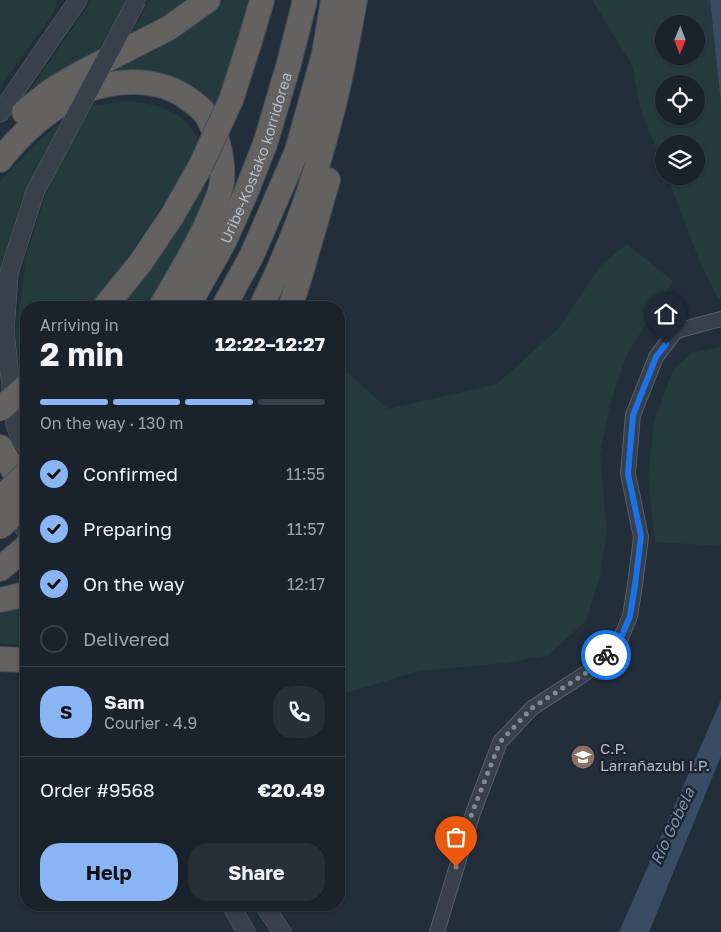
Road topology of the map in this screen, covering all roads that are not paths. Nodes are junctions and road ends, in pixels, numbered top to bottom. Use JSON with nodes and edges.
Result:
{"nodes":[{"id":1,"x":78,"y":0,"type":"edge"},
{"id":2,"x":137,"y":0,"type":"edge"},
{"id":3,"x":208,"y":0,"type":"edge"},
{"id":4,"x":262,"y":0,"type":"edge"},
{"id":5,"x":305,"y":0,"type":"edge"},
{"id":6,"x":333,"y":0,"type":"edge"},
{"id":7,"x":355,"y":0,"type":"edge"},
{"id":8,"x":365,"y":0,"type":"edge"},
{"id":9,"x":0,"y":113,"type":"edge"},
{"id":10,"x":0,"y":137,"type":"edge"},
{"id":11,"x":0,"y":160,"type":"edge"},
{"id":12,"x":110,"y":301,"type":"edge"},
{"id":13,"x":164,"y":301,"type":"edge"},
{"id":14,"x":191,"y":301,"type":"edge"},
{"id":15,"x":228,"y":301,"type":"edge"},
{"id":16,"x":264,"y":301,"type":"edge"},
{"id":17,"x":292,"y":301,"type":"edge"},
{"id":18,"x":720,"y":319,"type":"edge"},
{"id":19,"x":20,"y":392,"type":"edge"},
{"id":20,"x":0,"y":410,"type":"edge"},
{"id":21,"x":20,"y":439,"type":"edge"},
{"id":22,"x":0,"y":447,"type":"edge"},
{"id":23,"x":20,"y":480,"type":"edge"},
{"id":24,"x":20,"y":482,"type":"edge"},
{"id":25,"x":0,"y":484,"type":"edge"},
{"id":26,"x":0,"y":499,"type":"edge"},
{"id":27,"x":20,"y":509,"type":"edge"},
{"id":28,"x":20,"y":521,"type":"edge"},
{"id":29,"x":0,"y":527,"type":"edge"},
{"id":30,"x":20,"y":552,"type":"edge"},
{"id":31,"x":0,"y":569,"type":"edge"},
{"id":32,"x":20,"y":595,"type":"edge"},
{"id":33,"x":0,"y":600,"type":"edge"},
{"id":34,"x":0,"y":659,"type":"edge"},
{"id":35,"x":20,"y":660,"type":"edge"},
{"id":36,"x":234,"y":911,"type":"edge"},
{"id":37,"x":260,"y":911,"type":"edge"},
{"id":38,"x":268,"y":911,"type":"edge"},
{"id":39,"x":246,"y":932,"type":"edge"},
{"id":40,"x":271,"y":932,"type":"edge"},
{"id":41,"x":282,"y":932,"type":"edge"},
{"id":42,"x":437,"y":932,"type":"edge"}],
"edges":[{"from":1,"to":9,"type":"street"},
{"from":2,"to":21,"type":"street","bridge":true},
{"from":3,"to":10,"type":"highway"},
{"from":4,"to":12,"type":"highway","bridge":true},
{"from":5,"to":14,"type":"highway","name":"Uribe-Kostako korridorea"},
{"from":6,"to":15,"type":"highway","name":"Uribe-Kostako korridorea"},
{"from":7,"to":16,"type":"highway"},
{"from":8,"to":17,"type":"highway"},
{"from":11,"to":13,"type":"highway"},
{"from":18,"to":42,"type":"street"},
{"from":19,"to":20,"type":"highway","bridge":true},
{"from":22,"to":24,"type":"highway"},
{"from":23,"to":26,"type":"highway","bridge":true},
{"from":25,"to":28,"type":"street"},
{"from":27,"to":29,"type":"highway","bridge":true},
{"from":30,"to":31,"type":"highway"},
{"from":32,"to":33,"type":"highway"},
{"from":34,"to":35,"type":"highway"},
{"from":36,"to":39,"type":"street"},
{"from":37,"to":40,"type":"street"},
{"from":38,"to":41,"type":"street"}]}
